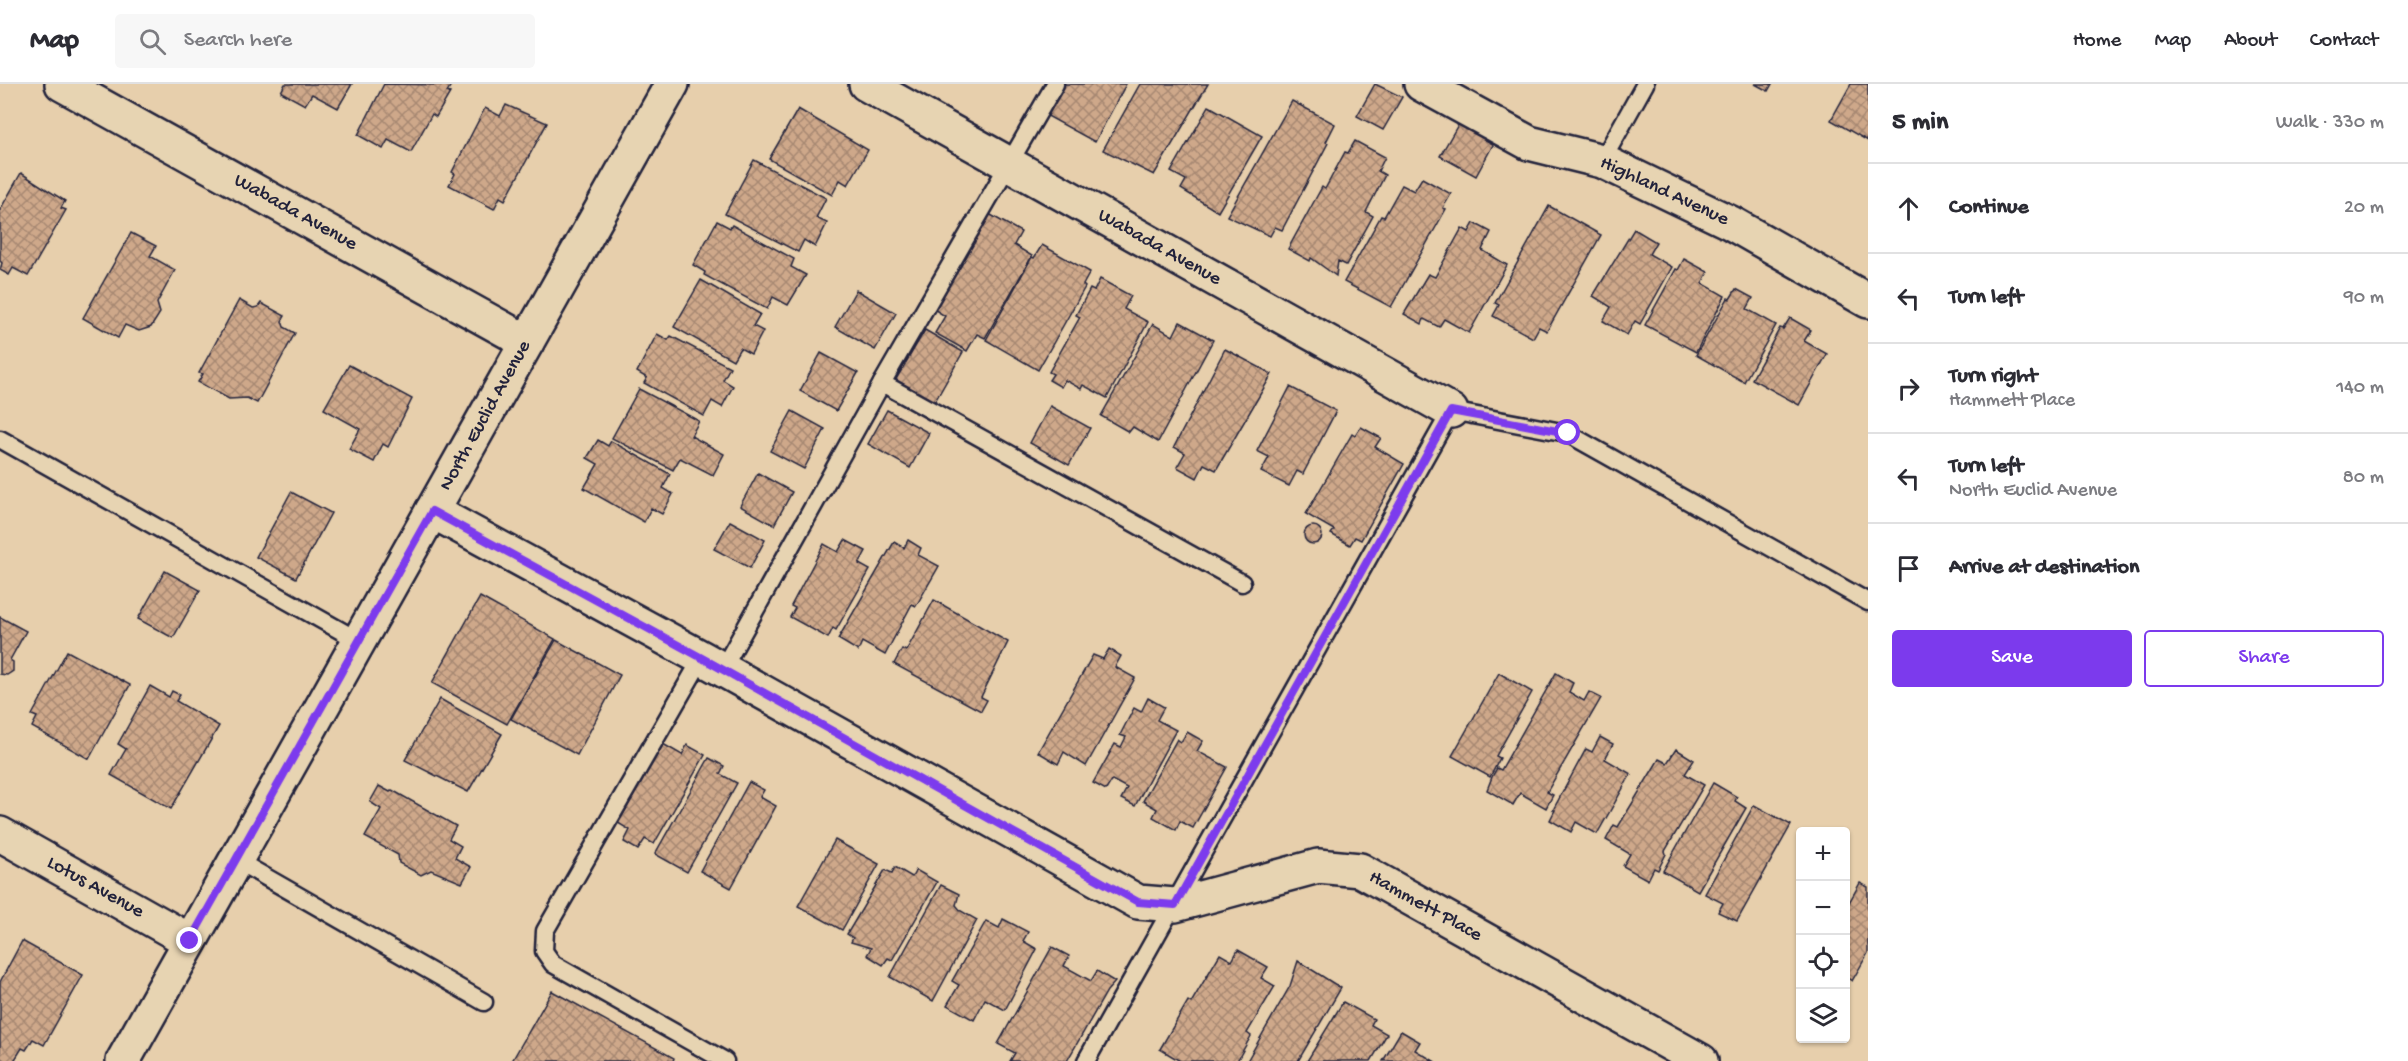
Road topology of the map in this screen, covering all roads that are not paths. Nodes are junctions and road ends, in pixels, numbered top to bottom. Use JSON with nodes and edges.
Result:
{"nodes":[{"id":1,"x":63,"y":84,"type":"edge"},
{"id":2,"x":672,"y":84,"type":"edge"},
{"id":3,"x":866,"y":84,"type":"edge"},
{"id":4,"x":1055,"y":84,"type":"edge"},
{"id":5,"x":1421,"y":84,"type":"edge"},
{"id":6,"x":1645,"y":84,"type":"edge"},
{"id":7,"x":1602,"y":160,"type":"junction"},
{"id":8,"x":1010,"y":165,"type":"junction"},
{"id":9,"x":1868,"y":301,"type":"edge"},
{"id":10,"x":527,"y":342,"type":"junction"},
{"id":11,"x":882,"y":383,"type":"junction"},
{"id":12,"x":1451,"y":411,"type":"junction"},
{"id":13,"x":0,"y":439,"type":"edge"},
{"id":14,"x":432,"y":511,"type":"junction"},
{"id":15,"x":1242,"y":583,"type":"dead end"},
{"id":16,"x":1868,"y":602,"type":"edge"},
{"id":17,"x":359,"y":641,"type":"junction"},
{"id":18,"x":712,"y":664,"type":"junction"},
{"id":19,"x":0,"y":834,"type":"edge"},
{"id":20,"x":236,"y":860,"type":"junction"},
{"id":21,"x":1175,"y":905,"type":"junction"},
{"id":22,"x":190,"y":941,"type":"junction"},
{"id":23,"x":484,"y":1002,"type":"dead end"},
{"id":24,"x":123,"y":1061,"type":"edge"},
{"id":25,"x":725,"y":1061,"type":"edge"},
{"id":26,"x":1086,"y":1061,"type":"edge"},
{"id":27,"x":1701,"y":1061,"type":"edge"}],
"edges":[{"from":1,"to":10,"type":"street","name":"Wabada Avenue"},
{"from":2,"to":10,"type":"street","name":"North Euclid Avenue"},
{"from":3,"to":8,"type":"street","name":"Wabada Avenue"},
{"from":4,"to":8,"type":"lane"},
{"from":5,"to":7,"type":"street","name":"Highland Avenue"},
{"from":6,"to":7,"type":"lane"},
{"from":7,"to":9,"type":"street","name":"Highland Avenue"},
{"from":8,"to":11,"type":"lane"},
{"from":8,"to":12,"type":"street","name":"Wabada Avenue"},
{"from":10,"to":14,"type":"street","name":"North Euclid Avenue"},
{"from":11,"to":15,"type":"lane"},
{"from":11,"to":18,"type":"lane"},
{"from":12,"to":16,"type":"lane"},
{"from":12,"to":21,"type":"lane"},
{"from":13,"to":17,"type":"lane"},
{"from":14,"to":17,"type":"street","name":"North Euclid Avenue"},
{"from":14,"to":18,"type":"street","name":"Hammett Place"},
{"from":17,"to":20,"type":"street","name":"North Euclid Avenue"},
{"from":18,"to":21,"type":"street","name":"Hammett Place"},
{"from":18,"to":25,"type":"lane"},
{"from":19,"to":22,"type":"street","name":"Lotus Avenue"},
{"from":20,"to":22,"type":"street","name":"North Euclid Avenue"},
{"from":20,"to":23,"type":"lane"},
{"from":21,"to":26,"type":"lane"},
{"from":21,"to":27,"type":"street","name":"Hammett Place"},
{"from":22,"to":24,"type":"street","name":"North Euclid Avenue"}]}
